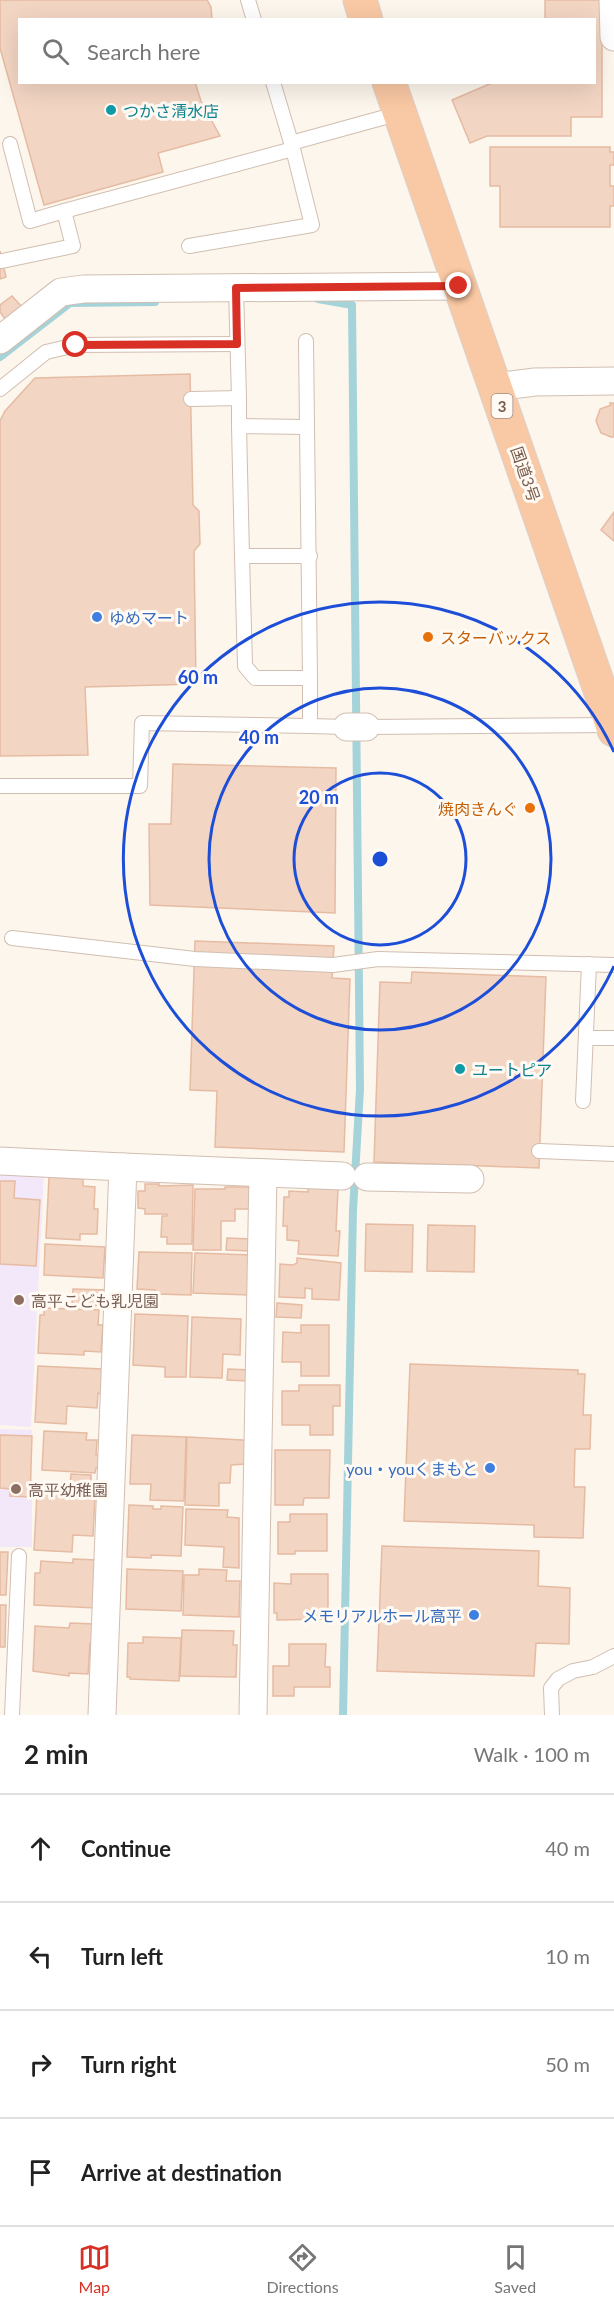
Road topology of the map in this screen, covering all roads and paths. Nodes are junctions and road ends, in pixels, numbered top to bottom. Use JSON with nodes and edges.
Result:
{"nodes":[{"id":1,"x":248,"y":0,"type":"edge"},
{"id":2,"x":360,"y":0,"type":"edge"},
{"id":3,"x":613,"y":0,"type":"edge"},
{"id":4,"x":253,"y":18,"type":"edge"},
{"id":5,"x":365,"y":18,"type":"edge"},
{"id":6,"x":614,"y":37,"type":"edge"},
{"id":7,"x":274,"y":84,"type":"edge"},
{"id":8,"x":390,"y":84,"type":"edge"},
{"id":9,"x":400,"y":113,"type":"junction"},
{"id":10,"x":10,"y":144,"type":"dead end"},
{"id":11,"x":292,"y":146,"type":"junction"},
{"id":12,"x":64,"y":211,"type":"junction"},
{"id":13,"x":189,"y":246,"type":"dead end"},
{"id":14,"x":2,"y":261,"type":"dead end"},
{"id":15,"x":459,"y":286,"type":"junction"},
{"id":16,"x":237,"y":298,"type":"junction"},
{"id":17,"x":0,"y":340,"type":"edge"},
{"id":18,"x":306,"y":341,"type":"dead end"},
{"id":19,"x":237,"y":344,"type":"junction"},
{"id":20,"x":614,"y":381,"type":"edge"},
{"id":21,"x":495,"y":387,"type":"junction"},
{"id":22,"x":0,"y":389,"type":"edge"},
{"id":23,"x":239,"y":398,"type":"junction"},
{"id":24,"x":191,"y":399,"type":"dead end"},
{"id":25,"x":239,"y":426,"type":"junction"},
{"id":26,"x":308,"y":427,"type":"junction"},
{"id":27,"x":242,"y":556,"type":"junction"},
{"id":28,"x":310,"y":556,"type":"junction"},
{"id":29,"x":310,"y":678,"type":"junction"},
{"id":30,"x":310,"y":726,"type":"junction"},
{"id":31,"x":613,"y":727,"type":"edge"},
{"id":32,"x":0,"y":786,"type":"edge"},
{"id":33,"x":12,"y":938,"type":"dead end"},
{"id":34,"x":589,"y":964,"type":"junction"},
{"id":35,"x":614,"y":965,"type":"edge"},
{"id":36,"x":586,"y":1038,"type":"junction"},
{"id":37,"x":614,"y":1038,"type":"edge"},
{"id":38,"x":583,"y":1101,"type":"dead end"},
{"id":39,"x":539,"y":1150,"type":"dead end"},
{"id":40,"x":614,"y":1154,"type":"edge"},
{"id":41,"x":0,"y":1161,"type":"edge"},
{"id":42,"x":123,"y":1167,"type":"junction"},
{"id":43,"x":263,"y":1173,"type":"junction"},
{"id":44,"x":470,"y":1179,"type":"dead end"},
{"id":45,"x":19,"y":1556,"type":"dead end"},
{"id":46,"x":614,"y":1656,"type":"edge"},
{"id":47,"x":12,"y":1715,"type":"edge"},
{"id":48,"x":102,"y":1715,"type":"edge"},
{"id":49,"x":253,"y":1715,"type":"edge"},
{"id":50,"x":552,"y":1715,"type":"edge"}],
"edges":[{"from":1,"to":4,"type":"lane"},
{"from":2,"to":5,"type":"highway"},
{"from":3,"to":6,"type":"street"},
{"from":7,"to":11,"type":"lane"},
{"from":8,"to":9,"type":"highway","name":"国道3号","number":"3"},
{"from":9,"to":11,"type":"lane"},
{"from":9,"to":15,"type":"highway","name":"国道3号","number":"3"},
{"from":10,"to":12,"type":"lane"},
{"from":11,"to":12,"type":"lane"},
{"from":11,"to":13,"type":"lane"},
{"from":12,"to":14,"type":"lane"},
{"from":15,"to":16,"type":"street"},
{"from":15,"to":21,"type":"highway","name":"国道3号","number":"3"},
{"from":16,"to":17,"type":"street"},
{"from":16,"to":19,"type":"lane"},
{"from":18,"to":26,"type":"lane"},
{"from":19,"to":22,"type":"lane"},
{"from":19,"to":23,"type":"lane"},
{"from":20,"to":21,"type":"street"},
{"from":21,"to":31,"type":"highway","name":"国道3号","number":"3"},
{"from":23,"to":24,"type":"lane"},
{"from":23,"to":25,"type":"lane"},
{"from":25,"to":26,"type":"lane"},
{"from":25,"to":27,"type":"lane"},
{"from":26,"to":28,"type":"lane"},
{"from":27,"to":28,"type":"lane"},
{"from":27,"to":29,"type":"lane"},
{"from":28,"to":29,"type":"lane"},
{"from":29,"to":30,"type":"lane"},
{"from":30,"to":31,"type":"lane"},
{"from":30,"to":32,"type":"lane"},
{"from":33,"to":34,"type":"lane"},
{"from":34,"to":35,"type":"lane"},
{"from":34,"to":36,"type":"lane"},
{"from":36,"to":37,"type":"lane"},
{"from":36,"to":38,"type":"lane"},
{"from":39,"to":40,"type":"lane"},
{"from":41,"to":42,"type":"street"},
{"from":42,"to":43,"type":"street"},
{"from":42,"to":48,"type":"street"},
{"from":43,"to":44,"type":"street"},
{"from":43,"to":49,"type":"street"},
{"from":45,"to":47,"type":"lane"},
{"from":46,"to":50,"type":"lane"}]}
